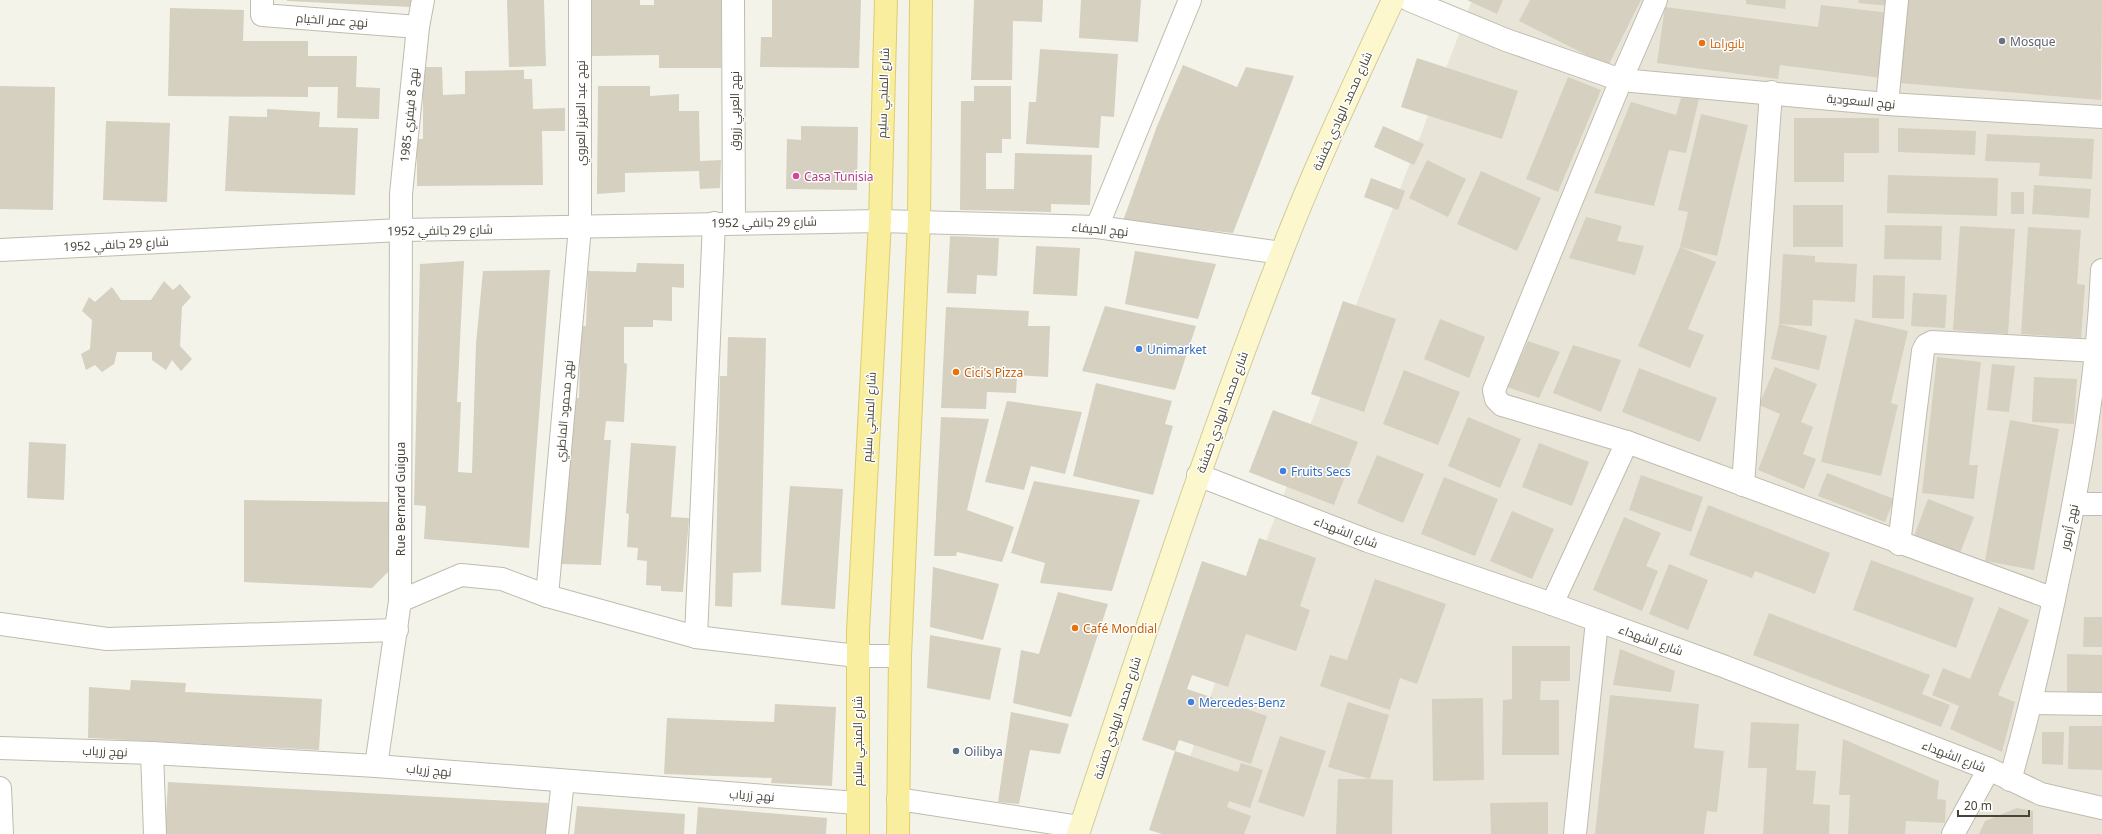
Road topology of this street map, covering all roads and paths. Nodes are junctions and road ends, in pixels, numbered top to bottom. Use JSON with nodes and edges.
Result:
{"nodes":[{"id":1,"x":262,"y":0,"type":"edge"},
{"id":2,"x":423,"y":0,"type":"edge"},
{"id":3,"x":580,"y":0,"type":"edge"},
{"id":4,"x":734,"y":0,"type":"edge"},
{"id":5,"x":886,"y":0,"type":"edge"},
{"id":6,"x":921,"y":0,"type":"edge"},
{"id":7,"x":1190,"y":0,"type":"edge"},
{"id":8,"x":1393,"y":0,"type":"edge"},
{"id":9,"x":1409,"y":0,"type":"edge"},
{"id":10,"x":1656,"y":0,"type":"edge"},
{"id":11,"x":1897,"y":0,"type":"edge"},
{"id":12,"x":418,"y":27,"type":"junction"},
{"id":13,"x":1621,"y":80,"type":"junction"},
{"id":14,"x":1771,"y":92,"type":"junction"},
{"id":15,"x":1887,"y":104,"type":"junction"},
{"id":16,"x":2102,"y":117,"type":"edge"},
{"id":17,"x":880,"y":221,"type":"junction"},
{"id":18,"x":919,"y":221,"type":"junction"},
{"id":19,"x":724,"y":223,"type":"junction"},
{"id":20,"x":580,"y":227,"type":"junction"},
{"id":21,"x":1097,"y":227,"type":"junction"},
{"id":22,"x":401,"y":230,"type":"junction"},
{"id":23,"x":0,"y":250,"type":"edge"},
{"id":24,"x":1281,"y":253,"type":"junction"},
{"id":25,"x":2102,"y":270,"type":"edge"},
{"id":26,"x":2102,"y":297,"type":"edge"},
{"id":27,"x":2098,"y":351,"type":"junction"},
{"id":28,"x":1627,"y":442,"type":"junction"},
{"id":29,"x":1198,"y":475,"type":"junction"},
{"id":30,"x":1744,"y":485,"type":"junction"},
{"id":31,"x":2074,"y":504,"type":"junction"},
{"id":32,"x":2102,"y":504,"type":"edge"},
{"id":33,"x":1899,"y":544,"type":"junction"},
{"id":34,"x":547,"y":596,"type":"junction"},
{"id":35,"x":2054,"y":599,"type":"junction"},
{"id":36,"x":400,"y":601,"type":"junction"},
{"id":37,"x":1552,"y":604,"type":"junction"},
{"id":38,"x":1598,"y":620,"type":"junction"},
{"id":39,"x":0,"y":624,"type":"edge"},
{"id":40,"x":397,"y":630,"type":"junction"},
{"id":41,"x":696,"y":637,"type":"junction"},
{"id":42,"x":857,"y":656,"type":"junction"},
{"id":43,"x":900,"y":656,"type":"junction"},
{"id":44,"x":2032,"y":703,"type":"junction"},
{"id":45,"x":2102,"y":704,"type":"edge"},
{"id":46,"x":0,"y":748,"type":"edge"},
{"id":47,"x":152,"y":753,"type":"junction"},
{"id":48,"x":376,"y":766,"type":"junction"},
{"id":49,"x":1989,"y":769,"type":"junction"},
{"id":50,"x":2010,"y":780,"type":"junction"},
{"id":51,"x":563,"y":781,"type":"junction"},
{"id":52,"x":0,"y":788,"type":"edge"},
{"id":53,"x":898,"y":799,"type":"junction"},
{"id":54,"x":857,"y":803,"type":"junction"},
{"id":55,"x":2102,"y":808,"type":"edge"},
{"id":56,"x":1079,"y":831,"type":"edge"},
{"id":57,"x":2,"y":834,"type":"edge"},
{"id":58,"x":154,"y":834,"type":"edge"},
{"id":59,"x":557,"y":834,"type":"edge"},
{"id":60,"x":858,"y":834,"type":"edge"},
{"id":61,"x":898,"y":834,"type":"edge"},
{"id":62,"x":1575,"y":834,"type":"edge"},
{"id":63,"x":1953,"y":834,"type":"edge"}],
"edges":[{"from":1,"to":12,"type":"street","name":"نهج عمر الخيام"},
{"from":2,"to":12,"type":"street","name":"نهج 8 فيفري 1985"},
{"from":3,"to":20,"type":"street","name":"نهج عبد العزيز العروي"},
{"from":4,"to":19,"type":"street","name":"نهج العربي زروق"},
{"from":5,"to":17,"type":"main road","name":"شارع المنجي سليم"},
{"from":6,"to":18,"type":"main road"},
{"from":7,"to":21,"type":"street"},
{"from":8,"to":24,"type":"main road","name":"شارع محمد الهادي خفشة"},
{"from":9,"to":13,"type":"street","name":"نهج السعودية"},
{"from":10,"to":13,"type":"street"},
{"from":11,"to":15,"type":"street"},
{"from":12,"to":22,"type":"street","name":"نهج 8 فيفري 1985"},
{"from":13,"to":14,"type":"street","name":"نهج السعودية"},
{"from":13,"to":28,"type":"street"},
{"from":14,"to":15,"type":"street","name":"نهج السعودية"},
{"from":14,"to":30,"type":"street"},
{"from":15,"to":16,"type":"street","name":"نهج السعودية"},
{"from":17,"to":18,"type":"street","name":"شارع 29 جانفي 1952"},
{"from":17,"to":19,"type":"street","name":"شارع 29 جانفي 1952"},
{"from":17,"to":42,"type":"main road","name":"شارع المنجي سليم"},
{"from":18,"to":21,"type":"street","name":"نهج الحيفاء"},
{"from":18,"to":43,"type":"main road"},
{"from":19,"to":20,"type":"street","name":"شارع 29 جانفي 1952"},
{"from":19,"to":41,"type":"street","name":"نهج العربي زروق"},
{"from":20,"to":22,"type":"street","name":"شارع 29 جانفي 1952"},
{"from":20,"to":34,"type":"street","name":"نهج محمود الماطري"},
{"from":21,"to":24,"type":"street","name":"نهج الحيفاء"},
{"from":22,"to":23,"type":"street","name":"شارع 29 جانفي 1952"},
{"from":22,"to":36,"type":"street","name":"Rue Bernard Guigua"},
{"from":24,"to":29,"type":"main road","name":"شارع محمد الهادي خفشة"},
{"from":25,"to":26,"type":"street","name":"نهج أزمور"},
{"from":26,"to":27,"type":"street","name":"نهج أزمور"},
{"from":27,"to":31,"type":"street","name":"نهج أزمور"},
{"from":27,"to":33,"type":"street"},
{"from":28,"to":30,"type":"street"},
{"from":28,"to":37,"type":"street"},
{"from":29,"to":37,"type":"street","name":"شارع الشهداء"},
{"from":29,"to":56,"type":"main road","name":"شارع محمد الهادي خفشة"},
{"from":30,"to":33,"type":"street"},
{"from":31,"to":32,"type":"street"},
{"from":31,"to":35,"type":"street","name":"نهج أزمور"},
{"from":33,"to":35,"type":"street"},
{"from":34,"to":36,"type":"street"},
{"from":34,"to":41,"type":"street"},
{"from":35,"to":44,"type":"street","name":"نهج أزمور"},
{"from":36,"to":40,"type":"street","name":"Rue Bernard Guigua"},
{"from":37,"to":38,"type":"street","name":"شارع الشهداء"},
{"from":38,"to":49,"type":"street","name":"شارع الشهداء"},
{"from":38,"to":62,"type":"street"},
{"from":39,"to":40,"type":"street"},
{"from":40,"to":48,"type":"street","name":"Rue Bernard Guigua"},
{"from":41,"to":42,"type":"street"},
{"from":42,"to":43,"type":"street"},
{"from":42,"to":54,"type":"main road","name":"شارع المنجي سليم"},
{"from":43,"to":53,"type":"main road"},
{"from":44,"to":45,"type":"street"},
{"from":44,"to":50,"type":"street","name":"نهج أزمور"},
{"from":46,"to":47,"type":"street","name":"نهج زرياب"},
{"from":47,"to":48,"type":"street","name":"نهج زرياب"},
{"from":47,"to":58,"type":"street"},
{"from":48,"to":51,"type":"street","name":"نهج زرياب"},
{"from":49,"to":50,"type":"street","name":"شارع الشهداء"},
{"from":49,"to":63,"type":"street"},
{"from":50,"to":55,"type":"street","name":"شارع الشهداء"},
{"from":51,"to":54,"type":"street","name":"نهج زرياب"},
{"from":51,"to":59,"type":"street"},
{"from":52,"to":57,"type":"street"},
{"from":53,"to":56,"type":"street"},
{"from":53,"to":61,"type":"main road"},
{"from":54,"to":60,"type":"main road","name":"شارع المنجي سليم"}]}
